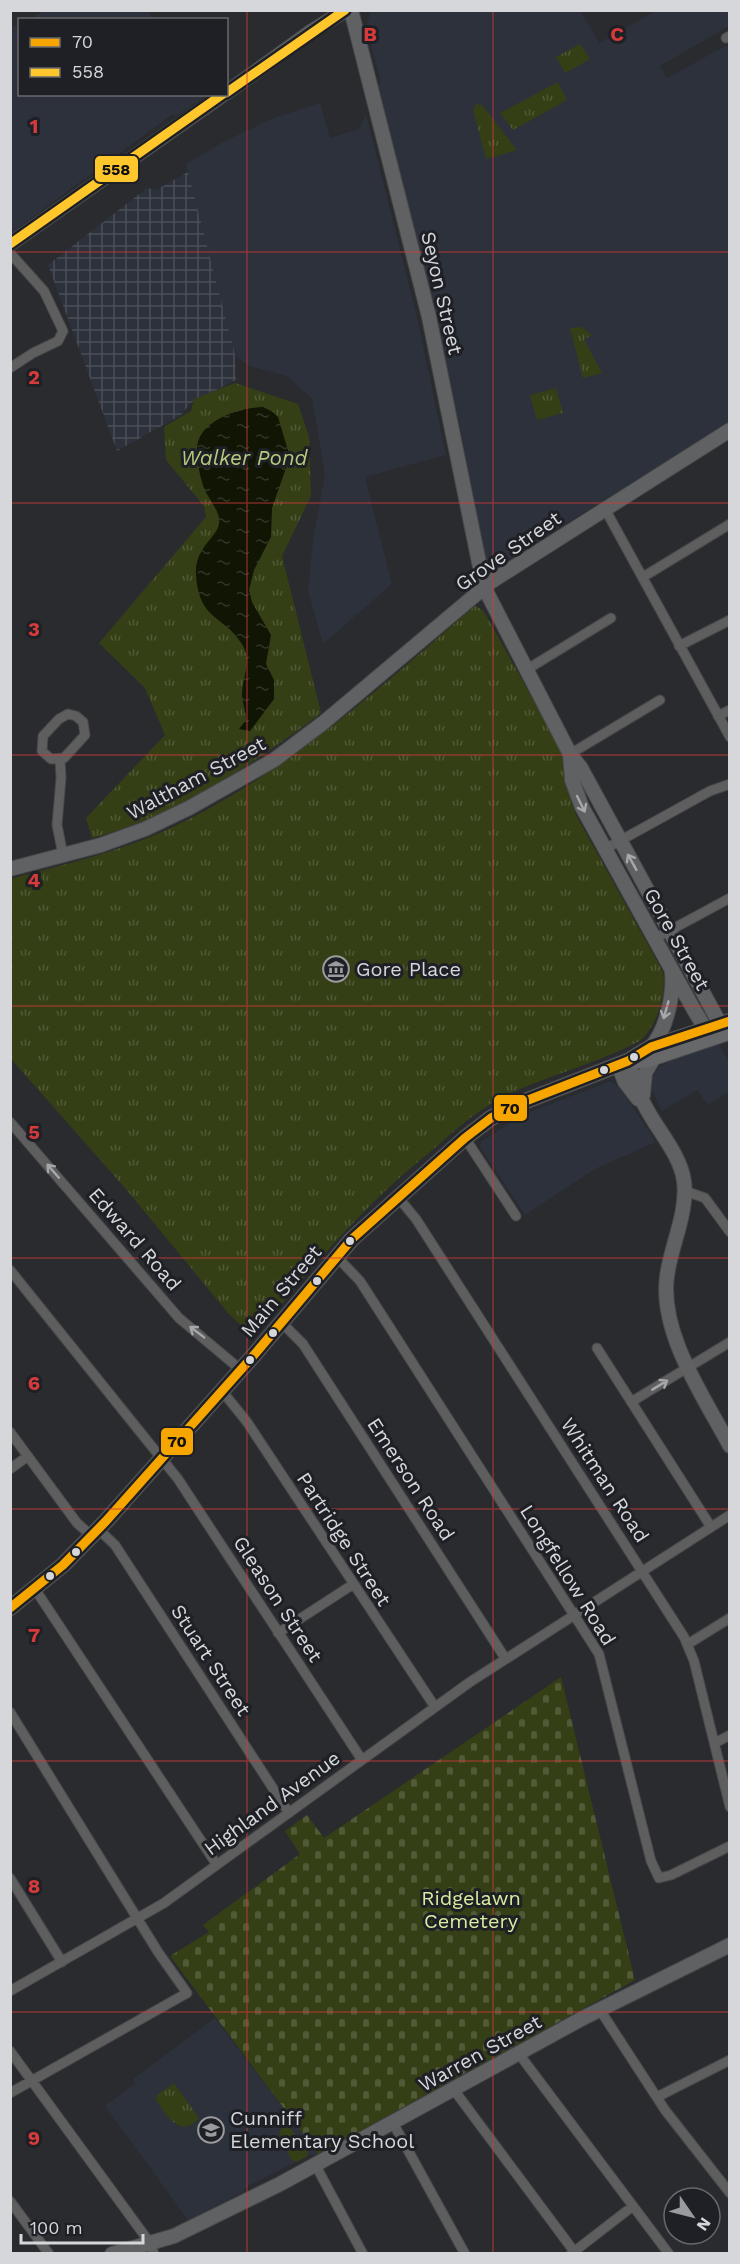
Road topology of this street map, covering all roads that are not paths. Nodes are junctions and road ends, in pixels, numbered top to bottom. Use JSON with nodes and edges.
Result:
{"nodes":[{"id":1,"x":346,"y":10,"type":"edge"},
{"id":2,"x":351,"y":10,"type":"edge"},
{"id":3,"x":228,"y":92,"type":"edge"},
{"id":4,"x":222,"y":96,"type":"edge"},
{"id":5,"x":10,"y":244,"type":"edge"},
{"id":6,"x":10,"y":254,"type":"edge"},
{"id":7,"x":10,"y":368,"type":"edge"},
{"id":8,"x":729,"y":430,"type":"edge"},
{"id":9,"x":605,"y":509,"type":"junction"},
{"id":10,"x":729,"y":524,"type":"edge"},
{"id":11,"x":643,"y":577,"type":"junction"},
{"id":12,"x":484,"y":587,"type":"junction"},
{"id":13,"x":611,"y":618,"type":"dead end"},
{"id":14,"x":729,"y":620,"type":"edge"},
{"id":15,"x":679,"y":646,"type":"junction"},
{"id":16,"x":526,"y":670,"type":"junction"},
{"id":17,"x":660,"y":700,"type":"dead end"},
{"id":18,"x":729,"y":710,"type":"edge"},
{"id":19,"x":718,"y":716,"type":"junction"},
{"id":20,"x":323,"y":723,"type":"joint"},
{"id":21,"x":729,"y":737,"type":"edge"},
{"id":22,"x":570,"y":754,"type":"junction"},
{"id":23,"x":60,"y":759,"type":"junction"},
{"id":24,"x":729,"y":784,"type":"edge"},
{"id":25,"x":620,"y":840,"type":"junction"},
{"id":26,"x":605,"y":849,"type":"junction"},
{"id":27,"x":63,"y":855,"type":"junction"},
{"id":28,"x":10,"y":869,"type":"edge"},
{"id":29,"x":729,"y":898,"type":"edge"},
{"id":30,"x":669,"y":931,"type":"junction"},
{"id":31,"x":654,"y":939,"type":"junction"},
{"id":32,"x":672,"y":971,"type":"junction"},
{"id":33,"x":723,"y":1030,"type":"edge"},
{"id":34,"x":652,"y":1053,"type":"junction"},
{"id":35,"x":623,"y":1063,"type":"junction"},
{"id":36,"x":643,"y":1104,"type":"junction"},
{"id":37,"x":10,"y":1122,"type":"edge"},
{"id":38,"x":465,"y":1138,"type":"junction"},
{"id":39,"x":684,"y":1191,"type":"junction"},
{"id":40,"x":397,"y":1196,"type":"junction"},
{"id":41,"x":516,"y":1216,"type":"dead end"},
{"id":42,"x":729,"y":1232,"type":"edge"},
{"id":43,"x":336,"y":1256,"type":"junction"},
{"id":44,"x":10,"y":1270,"type":"edge"},
{"id":45,"x":282,"y":1323,"type":"junction"},
{"id":46,"x":729,"y":1342,"type":"edge"},
{"id":47,"x":597,"y":1348,"type":"dead end"},
{"id":48,"x":690,"y":1368,"type":"junction"},
{"id":49,"x":241,"y":1370,"type":"junction"},
{"id":50,"x":222,"y":1391,"type":"junction"},
{"id":51,"x":632,"y":1402,"type":"junction"},
{"id":52,"x":10,"y":1432,"type":"edge"},
{"id":53,"x":729,"y":1446,"type":"edge"},
{"id":54,"x":28,"y":1456,"type":"junction"},
{"id":55,"x":161,"y":1459,"type":"junction"},
{"id":56,"x":10,"y":1469,"type":"edge"},
{"id":57,"x":729,"y":1515,"type":"edge"},
{"id":58,"x":711,"y":1527,"type":"junction"},
{"id":59,"x":95,"y":1533,"type":"junction"},
{"id":60,"x":642,"y":1570,"type":"junction"},
{"id":61,"x":352,"y":1585,"type":"junction"},
{"id":62,"x":35,"y":1589,"type":"junction"},
{"id":63,"x":10,"y":1608,"type":"edge"},
{"id":64,"x":573,"y":1614,"type":"junction"},
{"id":65,"x":729,"y":1618,"type":"edge"},
{"id":66,"x":278,"y":1633,"type":"junction"},
{"id":67,"x":688,"y":1644,"type":"junction"},
{"id":68,"x":505,"y":1658,"type":"junction"},
{"id":69,"x":435,"y":1707,"type":"junction"},
{"id":70,"x":10,"y":1712,"type":"edge"},
{"id":71,"x":729,"y":1735,"type":"edge"},
{"id":72,"x":715,"y":1743,"type":"junction"},
{"id":73,"x":362,"y":1760,"type":"junction"},
{"id":74,"x":729,"y":1807,"type":"edge"},
{"id":75,"x":289,"y":1813,"type":"junction"},
{"id":76,"x":729,"y":1846,"type":"edge"},
{"id":77,"x":217,"y":1865,"type":"junction"},
{"id":78,"x":10,"y":1878,"type":"edge"},
{"id":79,"x":138,"y":1919,"type":"junction"},
{"id":80,"x":729,"y":1945,"type":"edge"},
{"id":81,"x":62,"y":1962,"type":"junction"},
{"id":82,"x":10,"y":1991,"type":"edge"},
{"id":83,"x":600,"y":2010,"type":"junction"},
{"id":84,"x":10,"y":2051,"type":"edge"},
{"id":85,"x":519,"y":2054,"type":"junction"},
{"id":86,"x":729,"y":2060,"type":"edge"},
{"id":87,"x":32,"y":2081,"type":"junction"},
{"id":88,"x":454,"y":2090,"type":"junction"},
{"id":89,"x":10,"y":2093,"type":"edge"},
{"id":90,"x":657,"y":2097,"type":"junction"},
{"id":91,"x":393,"y":2124,"type":"junction"},
{"id":92,"x":316,"y":2166,"type":"junction"},
{"id":93,"x":726,"y":2181,"type":"edge"},
{"id":94,"x":729,"y":2193,"type":"edge"},
{"id":95,"x":10,"y":2201,"type":"edge"},
{"id":96,"x":633,"y":2206,"type":"junction"},
{"id":97,"x":152,"y":2248,"type":"edge"},
{"id":98,"x":49,"y":2253,"type":"edge"},
{"id":99,"x":112,"y":2253,"type":"edge"},
{"id":100,"x":363,"y":2253,"type":"edge"},
{"id":101,"x":465,"y":2253,"type":"edge"},
{"id":102,"x":574,"y":2253,"type":"edge"},
{"id":103,"x":669,"y":2253,"type":"edge"}],
"edges":[{"from":1,"to":3,"type":"street"},
{"from":2,"to":12,"type":"street","name":"Seyon Street"},
{"from":4,"to":5,"type":"street"},
{"from":6,"to":7,"type":"street"},
{"from":8,"to":9,"type":"street","name":"Grove Street"},
{"from":9,"to":11,"type":"street"},
{"from":9,"to":12,"type":"street","name":"Grove Street"},
{"from":10,"to":11,"type":"street"},
{"from":11,"to":15,"type":"street"},
{"from":12,"to":16,"type":"street","name":"Gore Street"},
{"from":12,"to":20,"type":"street","name":"Grove Street"},
{"from":13,"to":16,"type":"street"},
{"from":14,"to":15,"type":"street"},
{"from":15,"to":19,"type":"street"},
{"from":16,"to":22,"type":"street","name":"Gore Street"},
{"from":17,"to":22,"type":"street"},
{"from":18,"to":19,"type":"street"},
{"from":19,"to":21,"type":"street"},
{"from":20,"to":27,"type":"street","name":"Waltham Street"},
{"from":22,"to":25,"type":"street","name":"Gore Street"},
{"from":22,"to":26,"type":"street","name":"Gore Street","one_way":true},
{"from":23,"to":23,"type":"street"},
{"from":23,"to":27,"type":"street"},
{"from":24,"to":25,"type":"street"},
{"from":25,"to":26,"type":"street"},
{"from":30,"to":25,"type":"street","name":"Gore Street","one_way":true},
{"from":26,"to":31,"type":"street","name":"Gore Street"},
{"from":27,"to":28,"type":"street","name":"Waltham Street"},
{"from":29,"to":30,"type":"street"},
{"from":30,"to":31,"type":"street"},
{"from":30,"to":33,"type":"street","name":"Gore Street"},
{"from":31,"to":32,"type":"street","name":"Gore Street"},
{"from":32,"to":33,"type":"street","name":"Gore Street"},
{"from":32,"to":34,"type":"street","one_way":true},
{"from":33,"to":34,"type":"main road","name":"Main Street"},
{"from":34,"to":35,"type":"main road","name":"Main Street"},
{"from":34,"to":36,"type":"street"},
{"from":35,"to":36,"type":"street"},
{"from":35,"to":38,"type":"main road","name":"Main Street"},
{"from":36,"to":39,"type":"street"},
{"from":49,"to":37,"type":"street","name":"Edward Road","one_way":true},
{"from":38,"to":40,"type":"main road","name":"Main Street"},
{"from":38,"to":41,"type":"street"},
{"from":39,"to":42,"type":"street"},
{"from":39,"to":48,"type":"street"},
{"from":40,"to":43,"type":"main road","name":"Main Street"},
{"from":40,"to":60,"type":"street","name":"Whitman Road"},
{"from":43,"to":45,"type":"main road","name":"Main Street"},
{"from":43,"to":64,"type":"street","name":"Longfellow Road"},
{"from":44,"to":55,"type":"street","name":"Gleason Street"},
{"from":45,"to":49,"type":"main road","name":"Main Street"},
{"from":45,"to":68,"type":"street","name":"Emerson Road"},
{"from":46,"to":48,"type":"street"},
{"from":47,"to":51,"type":"street"},
{"from":51,"to":48,"type":"street","one_way":true},
{"from":48,"to":53,"type":"street"},
{"from":49,"to":50,"type":"main road","name":"Main Street"},
{"from":50,"to":55,"type":"main road","name":"Main Street"},
{"from":50,"to":61,"type":"street","name":"Partridge Street"},
{"from":51,"to":58,"type":"street"},
{"from":52,"to":54,"type":"street","name":"Stuart Street"},
{"from":54,"to":56,"type":"street"},
{"from":54,"to":59,"type":"street","name":"Stuart Street"},
{"from":55,"to":59,"type":"main road","name":"Main Street"},
{"from":55,"to":66,"type":"street","name":"Gleason Street"},
{"from":57,"to":58,"type":"street","name":"Highland Avenue"},
{"from":58,"to":60,"type":"street","name":"Highland Avenue"},
{"from":59,"to":62,"type":"main road","name":"Main Street"},
{"from":59,"to":75,"type":"street","name":"Stuart Street"},
{"from":60,"to":64,"type":"street","name":"Highland Avenue"},
{"from":60,"to":67,"type":"street","name":"Whitman Road"},
{"from":61,"to":66,"type":"street"},
{"from":61,"to":69,"type":"street","name":"Partridge Street"},
{"from":62,"to":63,"type":"main road","name":"Main Street"},
{"from":62,"to":77,"type":"street"},
{"from":64,"to":68,"type":"street","name":"Highland Avenue"},
{"from":64,"to":76,"type":"street","name":"Longfellow Road"},
{"from":65,"to":67,"type":"street"},
{"from":66,"to":73,"type":"street","name":"Gleason Street"},
{"from":67,"to":72,"type":"street","name":"Whitman Road"},
{"from":68,"to":69,"type":"street","name":"Highland Avenue"},
{"from":69,"to":73,"type":"street","name":"Highland Avenue"},
{"from":70,"to":79,"type":"street"},
{"from":71,"to":72,"type":"street"},
{"from":72,"to":74,"type":"street","name":"Whitman Road"},
{"from":73,"to":75,"type":"street","name":"Highland Avenue"},
{"from":75,"to":77,"type":"street","name":"Highland Avenue"},
{"from":77,"to":79,"type":"street","name":"Highland Avenue"},
{"from":78,"to":81,"type":"street"},
{"from":79,"to":81,"type":"street","name":"Highland Avenue"},
{"from":79,"to":87,"type":"street"},
{"from":80,"to":83,"type":"street","name":"Warren Street"},
{"from":81,"to":82,"type":"street","name":"Highland Avenue"},
{"from":83,"to":85,"type":"street","name":"Warren Street"},
{"from":83,"to":90,"type":"street"},
{"from":84,"to":87,"type":"street"},
{"from":85,"to":88,"type":"street","name":"Warren Street"},
{"from":85,"to":96,"type":"street"},
{"from":86,"to":90,"type":"street"},
{"from":87,"to":89,"type":"street"},
{"from":87,"to":97,"type":"street"},
{"from":88,"to":91,"type":"street","name":"Warren Street"},
{"from":88,"to":102,"type":"street"},
{"from":90,"to":93,"type":"street"},
{"from":91,"to":92,"type":"street","name":"Warren Street"},
{"from":91,"to":101,"type":"street"},
{"from":92,"to":97,"type":"street","name":"Warren Street"},
{"from":92,"to":100,"type":"street"},
{"from":93,"to":94,"type":"street"},
{"from":95,"to":98,"type":"street"},
{"from":96,"to":102,"type":"street"},
{"from":96,"to":103,"type":"street"},
{"from":97,"to":99,"type":"street","name":"Warren Street"}]}
